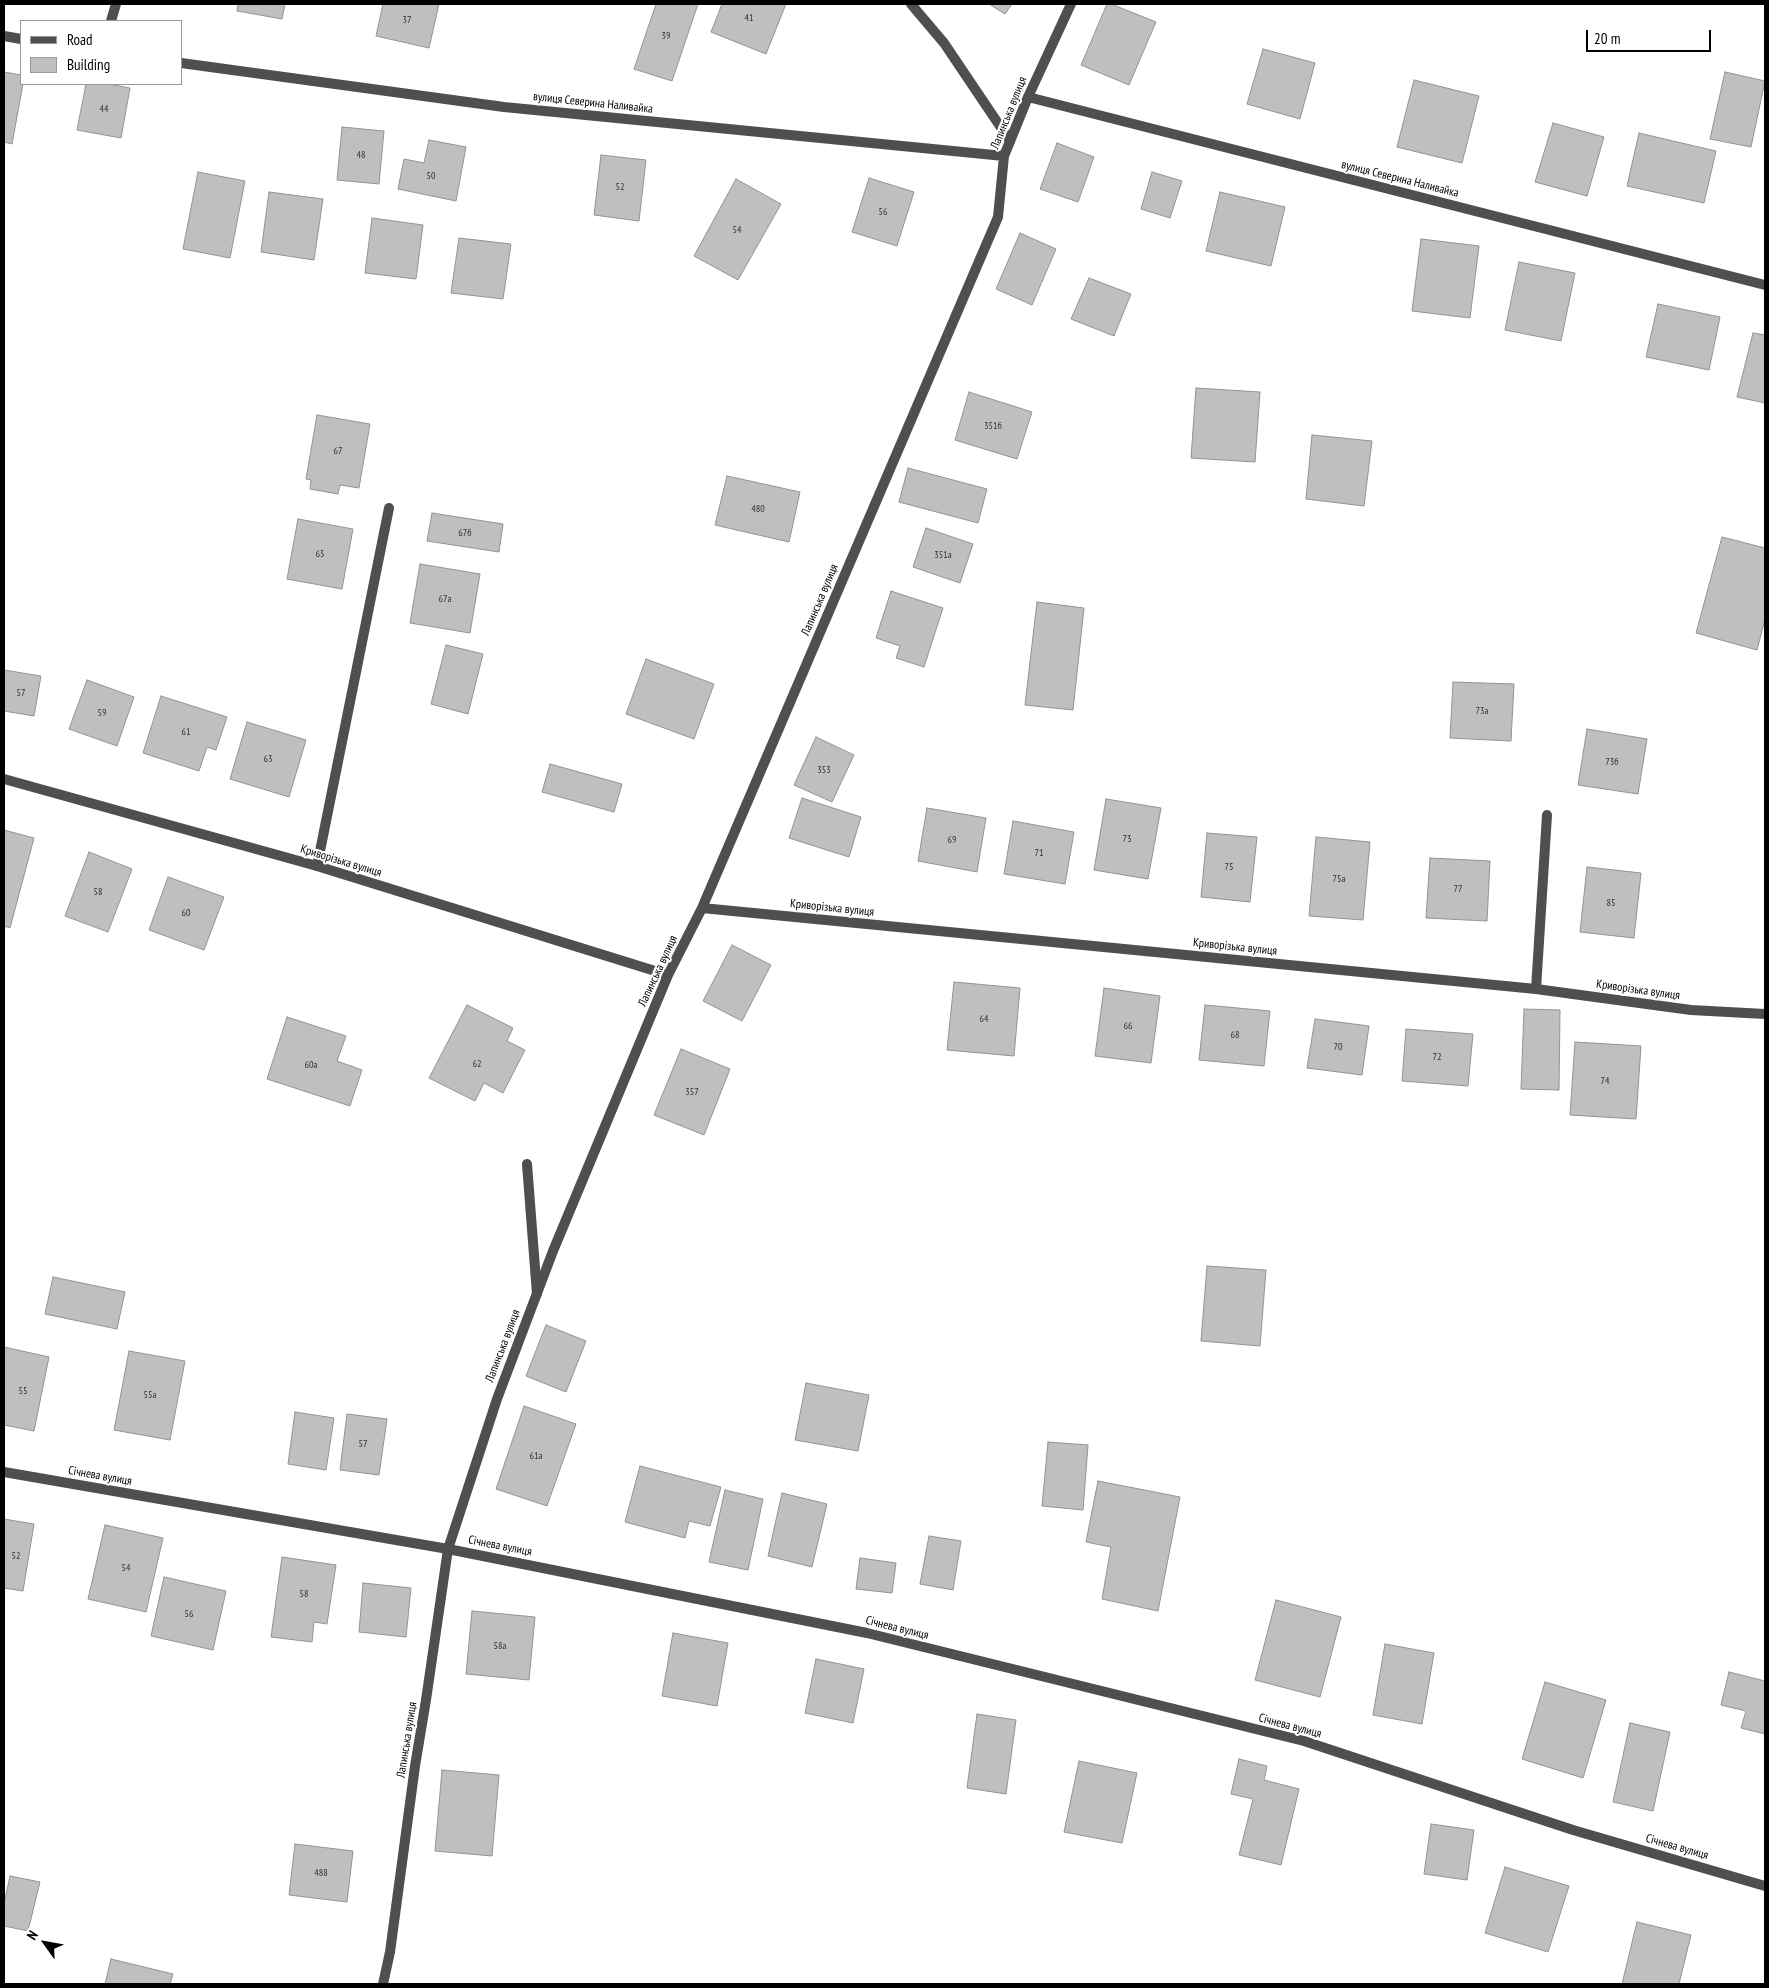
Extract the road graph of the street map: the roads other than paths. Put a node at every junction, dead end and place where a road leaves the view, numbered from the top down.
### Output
1 (116, 4) edge
2 (911, 4) edge
3 (1071, 4) edge
4 (111, 20) edge
5 (4, 36) edge
6 (20, 39) edge
7 (182, 63) edge
8 (1028, 97) junction
9 (1010, 141) junction
10 (1004, 156) junction
11 (1765, 285) edge
12 (389, 508) dead end
13 (4, 779) edge
14 (1548, 816) dead end
15 (317, 866) junction
16 (702, 908) junction
17 (668, 975) junction
18 (1536, 989) junction
19 (1765, 1014) edge
20 (527, 1164) dead end
21 (537, 1294) junction
22 (4, 1472) edge
23 (448, 1549) junction
24 (1765, 1886) edge
25 (383, 1984) edge

1 - 4 street
2 - 9 street
3 - 8 street, Лапинська вулиця
5 - 6 street
7 - 10 street, вулиця Северина Наливайка
8 - 9 street, Лапинська вулиця
8 - 11 street, вулиця Северина Наливайка
9 - 10 street, Лапинська вулиця
10 - 16 street, Лапинська вулиця
12 - 15 street
13 - 15 street, Криворізька вулиця
14 - 18 street
15 - 17 street, Криворізька вулиця
16 - 17 street, Лапинська вулиця
16 - 18 street, Криворізька вулиця
17 - 21 street, Лапинська вулиця
18 - 19 street, Криворізька вулиця
20 - 21 street
21 - 23 street, Лапинська вулиця
22 - 23 street, Січнева вулиця
23 - 24 street, Січнева вулиця
23 - 25 street, Лапинська вулиця

